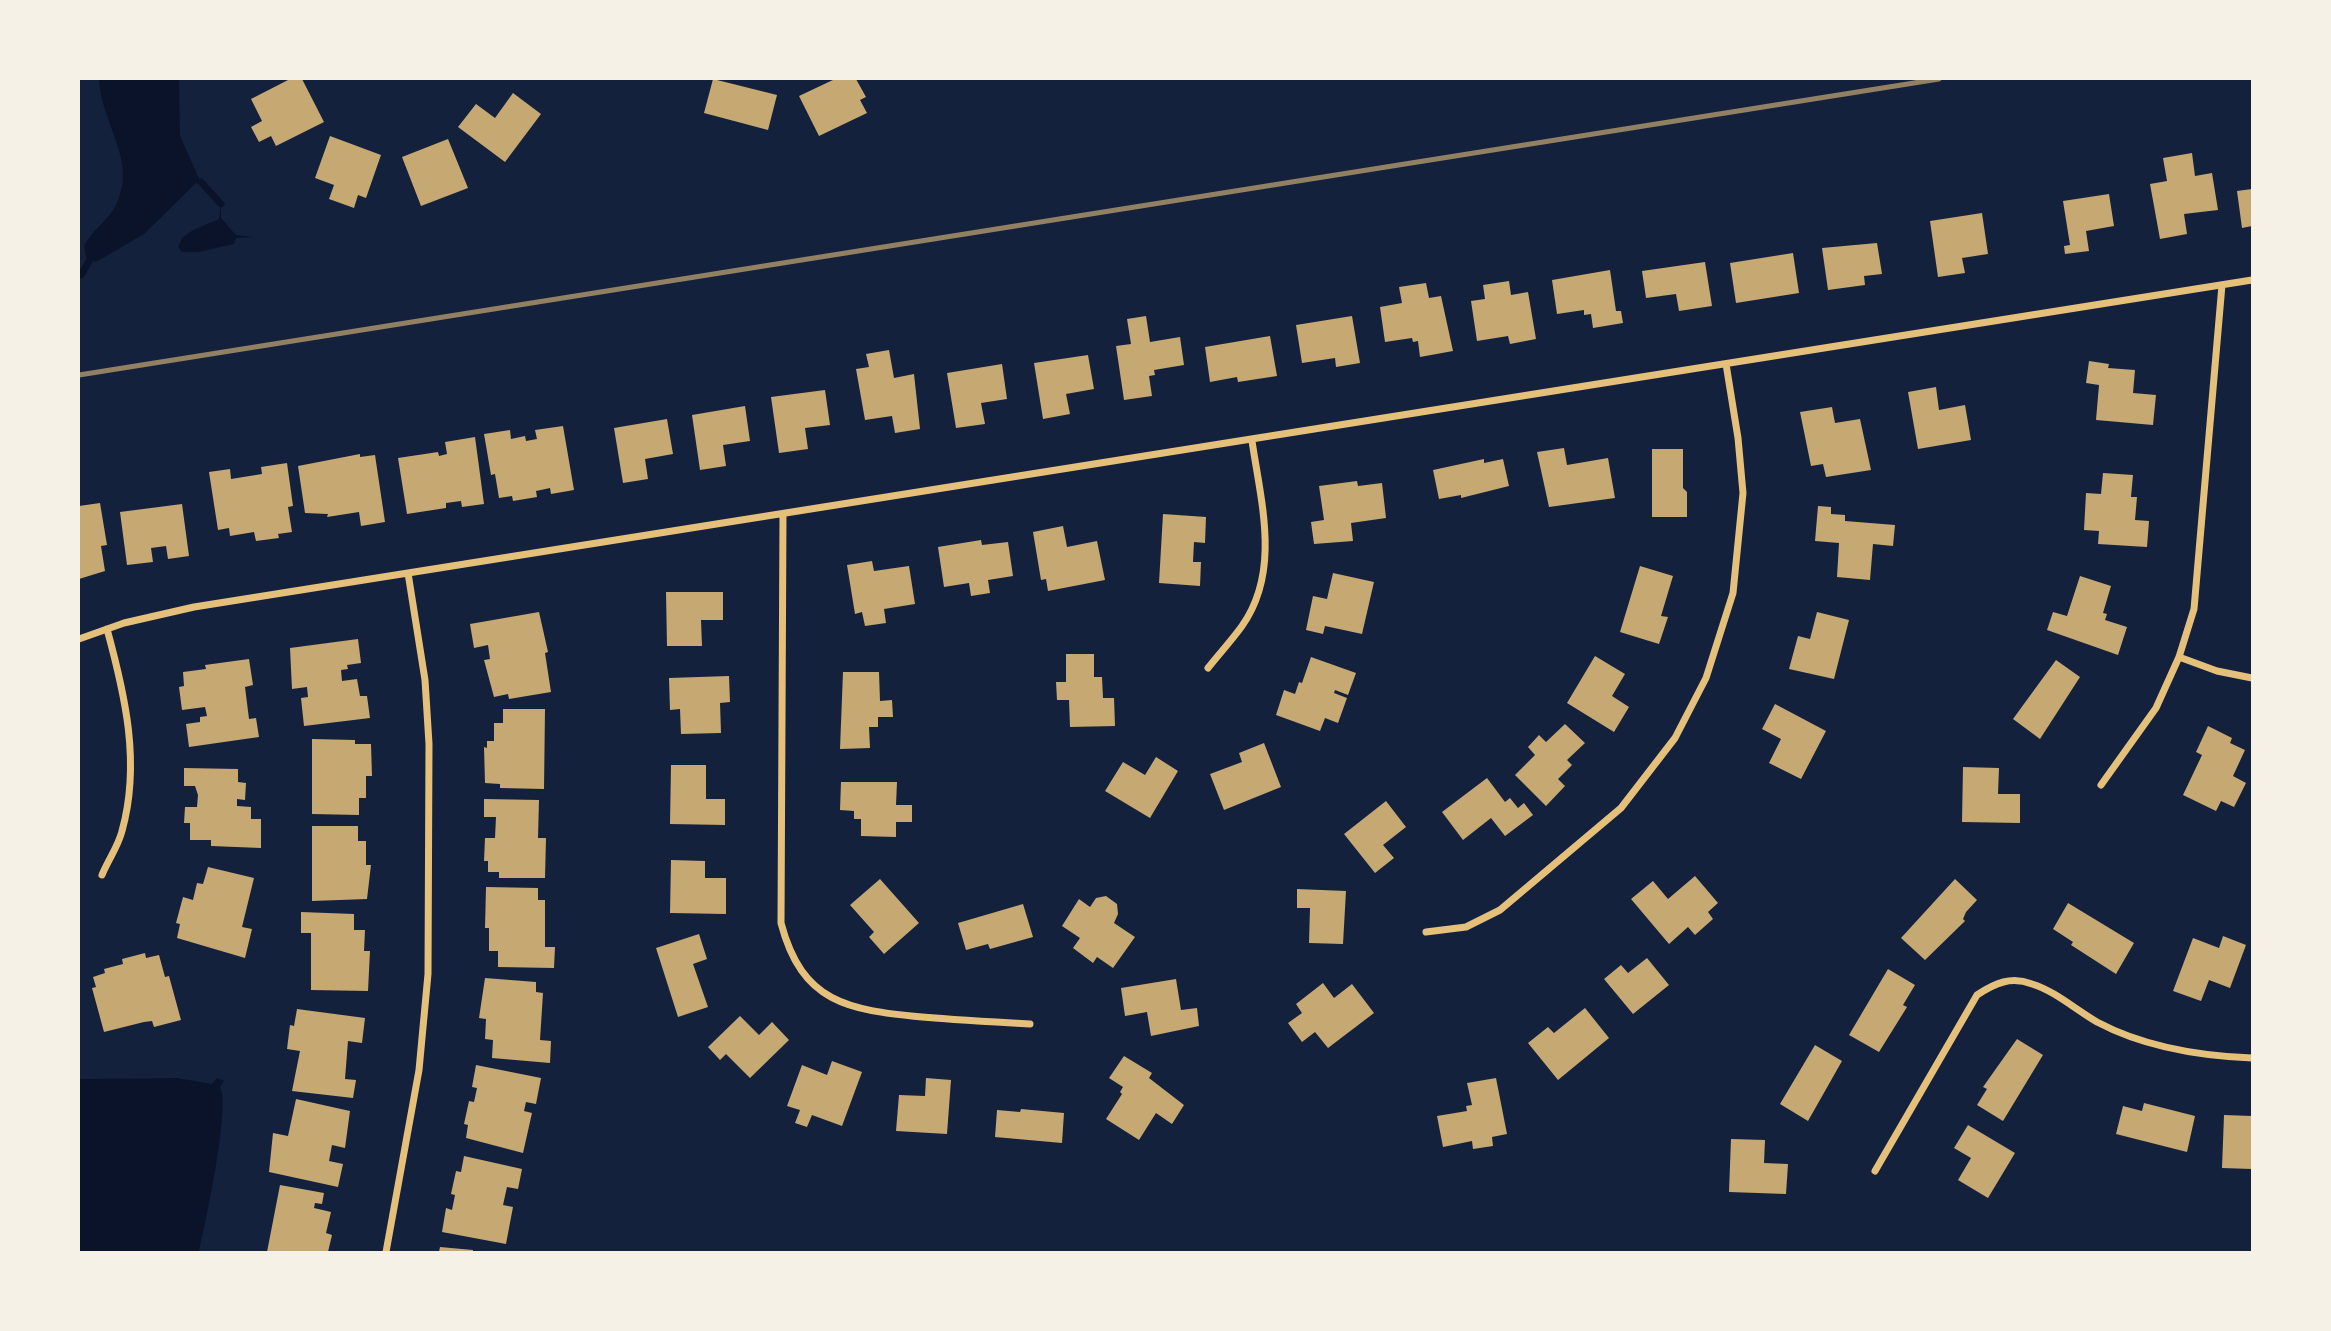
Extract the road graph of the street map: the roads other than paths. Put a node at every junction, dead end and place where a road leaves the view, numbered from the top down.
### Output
1 (2252, 280) edge
2 (2221, 285) junction
3 (1726, 364) junction
4 (1252, 441) junction
5 (783, 514) junction
6 (408, 573) junction
7 (107, 629) junction
8 (79, 639) edge
9 (2179, 657) junction
10 (1208, 668) dead end
11 (2252, 678) edge
12 (2101, 785) dead end
13 (102, 875) dead end
14 (1426, 932) dead end
15 (1030, 1024) dead end
16 (2252, 1058) edge
17 (1875, 1171) dead end
18 (386, 1252) edge

1 - 2 street
2 - 3 street
2 - 9 street
3 - 4 street
3 - 14 street
4 - 5 street
4 - 10 street
5 - 6 street
5 - 15 street
6 - 7 street
6 - 18 street
7 - 8 street
7 - 13 street
9 - 11 street
9 - 12 street
16 - 17 street

